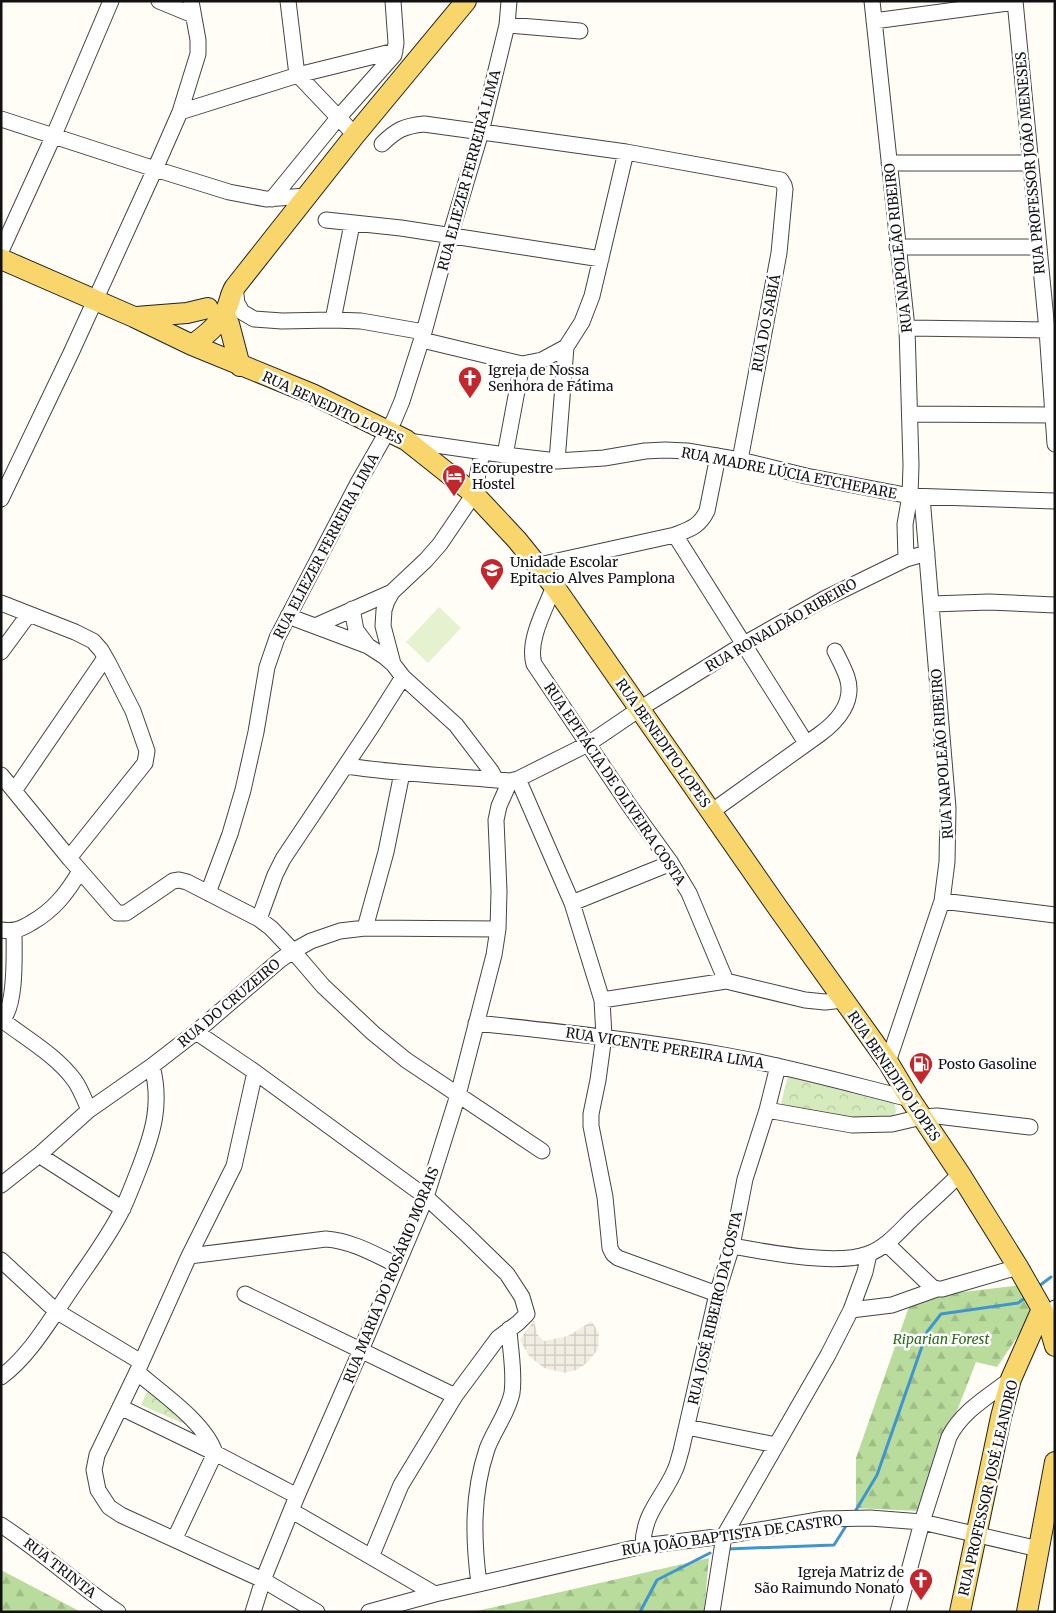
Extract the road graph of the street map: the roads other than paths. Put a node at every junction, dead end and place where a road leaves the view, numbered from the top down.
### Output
1 (111, 1) edge
2 (160, 1) edge
3 (288, 1) edge
4 (393, 1) edge
5 (466, 1) edge
6 (509, 1) edge
7 (872, 1) edge
8 (1015, 1) edge
9 (192, 8) edge
10 (874, 22) junction
11 (507, 24) junction
12 (580, 31) dead end
13 (395, 51) junction
14 (298, 75) junction
15 (180, 112) junction
16 (338, 118) junction
17 (1, 119) edge
18 (481, 132) junction
19 (54, 135) junction
20 (355, 135) junction
21 (382, 144) dead end
22 (626, 152) junction
23 (889, 163) junction
24 (1030, 164) junction
25 (155, 169) junction
26 (306, 196) junction
27 (272, 199) junction
28 (326, 220) dead end
29 (352, 224) junction
30 (450, 236) junction
31 (1038, 247) junction
32 (898, 248) junction
33 (1, 252) edge
34 (601, 259) junction
35 (1, 260) edge
36 (233, 289) junction
37 (95, 300) junction
38 (216, 311) junction
39 (134, 317) junction
40 (332, 320) junction
41 (907, 328) junction
42 (1047, 330) junction
43 (423, 336) junction
44 (192, 345) junction
45 (566, 347) junction
46 (522, 364) junction
47 (240, 366) junction
48 (910, 414) junction
49 (1053, 415) junction
50 (387, 432) junction
51 (406, 440) junction
52 (1055, 444) edge
53 (482, 452) junction
54 (504, 455) junction
55 (718, 456) junction
56 (740, 460) junction
57 (557, 461) junction
58 (474, 494) junction
59 (916, 496) junction
60 (1, 499) edge
61 (1055, 501) edge
62 (675, 535) junction
63 (927, 553) junction
64 (906, 559) junction
65 (538, 565) junction
66 (554, 586) junction
67 (392, 592) junction
68 (1, 603) edge
69 (932, 604) junction
70 (1055, 605) edge
71 (352, 609) junction
72 (29, 614) junction
73 (288, 616) junction
74 (315, 626) junction
75 (744, 644) junction
76 (368, 646) junction
77 (835, 651) dead end
78 (1, 652) edge
79 (106, 658) junction
80 (393, 664) junction
81 (403, 677) junction
82 (641, 708) junction
83 (806, 743) junction
84 (588, 744) junction
85 (346, 766) junction
86 (402, 773) junction
87 (1, 775) edge
88 (508, 780) junction
89 (14, 791) junction
90 (711, 812) junction
91 (69, 858) junction
92 (671, 863) junction
93 (80, 871) junction
94 (208, 893) junction
95 (942, 902) junction
96 (572, 903) junction
97 (1055, 915) edge
98 (259, 919) junction
99 (365, 928) junction
100 (498, 929) junction
101 (8, 931) edge
102 (292, 951) junction
103 (726, 981) junction
104 (602, 1000) junction
105 (843, 1000) junction
106 (2, 1021) edge
107 (476, 1023) junction
108 (196, 1032) junction
109 (604, 1036) junction
110 (888, 1062) junction
111 (152, 1066) junction
112 (778, 1066) junction
113 (256, 1072) junction
114 (458, 1095) junction
115 (910, 1099) junction
116 (89, 1110) junction
117 (767, 1110) junction
118 (922, 1117) junction
119 (1030, 1127) dead end
120 (542, 1151) dead end
121 (39, 1155) junction
122 (960, 1174) junction
123 (1, 1185) edge
124 (426, 1197) junction
125 (123, 1208) junction
126 (887, 1244) junction
127 (732, 1246) junction
128 (869, 1254) junction
129 (189, 1256) junction
130 (1, 1260) edge
131 (397, 1265) junction
132 (1018, 1268) junction
133 (937, 1289) junction
134 (245, 1294) dead end
135 (717, 1294) junction
136 (851, 1310) junction
137 (56, 1311) junction
138 (1049, 1314) edge
139 (509, 1329) junction
140 (1055, 1346) edge
141 (362, 1350) junction
142 (139, 1367) junction
143 (1, 1377) edge
144 (1011, 1379) junction
145 (455, 1396) junction
146 (120, 1407) junction
147 (687, 1427) junction
148 (776, 1445) junction
149 (215, 1453) junction
150 (1055, 1462) edge
151 (297, 1496) junction
152 (292, 1511) junction
153 (922, 1522) junction
154 (1, 1525) edge
155 (976, 1535) junction
156 (724, 1536) junction
157 (176, 1538) junction
158 (643, 1546) junction
159 (1039, 1549) junction
160 (371, 1558) junction
161 (263, 1580) junction
162 (479, 1584) junction
163 (435, 1594) junction
164 (118, 1612) edge
165 (253, 1612) edge
166 (317, 1612) edge
167 (369, 1612) edge
168 (712, 1612) edge
169 (898, 1612) edge
170 (960, 1612) edge
171 (1027, 1612) edge

1 - 19 street
2 - 9 street
3 - 14 street
4 - 13 street
5 - 20 main road
6 - 11 street, RUA ELIEZER FERREIRA LIMA
7 - 10 street, RUA NAPOLEÃO RIBEIRO
8 - 10 street
8 - 24 street, RUA PROFESSOR JOÃO MENESES
9 - 15 street
10 - 23 street, RUA NAPOLEÃO RIBEIRO
11 - 12 street
11 - 18 street, RUA ELIEZER FERREIRA LIMA
13 - 14 street
13 - 16 street
14 - 15 street
14 - 16 street
15 - 25 street
16 - 20 street
16 - 27 street
17 - 19 street
18 - 21 street
18 - 22 street
18 - 30 street, RUA ELIEZER FERREIRA LIMA
19 - 25 street
19 - 33 street
20 - 26 main road
22 - 34 street
22 - 56 street, RUA DO SABIÁ
23 - 24 street
23 - 32 street, RUA NAPOLEÃO RIBEIRO
24 - 31 street, RUA PROFESSOR JOÃO MENESES
25 - 27 street
25 - 37 street
26 - 27 street
26 - 36 main road
28 - 29 street
29 - 30 street
29 - 40 street
30 - 34 street
30 - 43 street, RUA ELIEZER FERREIRA LIMA
31 - 32 street
31 - 42 street, RUA PROFESSOR JOÃO MENESES
32 - 41 street, RUA NAPOLEÃO RIBEIRO
34 - 45 street
35 - 37 main road, RUA BENEDITO LOPES
36 - 38 main road
36 - 40 street
37 - 39 main road, RUA BENEDITO LOPES
37 - 60 street
38 - 39 main road
38 - 44 main road
38 - 47 main road
39 - 44 main road, RUA BENEDITO LOPES
40 - 43 street
41 - 42 street
41 - 48 street, RUA NAPOLEÃO RIBEIRO
42 - 49 street, RUA PROFESSOR JOÃO MENESES
43 - 46 street
43 - 50 street, RUA ELIEZER FERREIRA LIMA
44 - 47 main road, RUA BENEDITO LOPES
45 - 46 street
45 - 57 street
46 - 54 street
47 - 50 main road, RUA BENEDITO LOPES
48 - 49 street
48 - 59 street, RUA NAPOLEÃO RIBEIRO
49 - 52 street, RUA PROFESSOR JOÃO MENESES
50 - 51 main road, RUA BENEDITO LOPES
50 - 73 street, RUA ELIEZER FERREIRA LIMA
51 - 53 street, RUA MADRE LÚCIA ETCHEPARE
51 - 58 main road, RUA BENEDITO LOPES
53 - 54 street, RUA MADRE LÚCIA ETCHEPARE
53 - 58 street
54 - 57 street, RUA MADRE LÚCIA ETCHEPARE
55 - 56 street, RUA MADRE LÚCIA ETCHEPARE
55 - 57 street, RUA MADRE LÚCIA ETCHEPARE
55 - 62 street
56 - 59 street, RUA MADRE LÚCIA ETCHEPARE
58 - 65 main road, RUA BENEDITO LOPES
58 - 67 street
59 - 61 street, RUA MADRE LÚCIA ETCHEPARE
59 - 63 street, RUA NAPOLEÃO RIBEIRO
59 - 64 street
62 - 65 street
62 - 75 street
63 - 64 street, RUA RONALDÃO RIBEIRO
63 - 69 street, RUA NAPOLEÃO RIBEIRO
64 - 75 street, RUA RONALDÃO RIBEIRO
65 - 66 main road, RUA BENEDITO LOPES
66 - 82 main road, RUA BENEDITO LOPES
66 - 84 street, RUA EPITÁCIA DE OLIVEIRA COSTA
67 - 71 street
67 - 80 street
68 - 72 street
69 - 70 street
69 - 95 street, RUA NAPOLEÃO RIBEIRO
71 - 74 street
71 - 76 street
72 - 78 street
72 - 79 street
73 - 74 street
73 - 94 street, RUA ELIEZER FERREIRA LIMA
74 - 76 street
75 - 82 street, RUA RONALDÃO RIBEIRO
75 - 83 street
76 - 80 street
77 - 83 street
79 - 89 street
79 - 91 street
80 - 81 street
81 - 85 street
81 - 88 street
82 - 84 street, RUA RONALDÃO RIBEIRO
82 - 90 main road, RUA BENEDITO LOPES
83 - 90 street
84 - 88 street, RUA RONALDÃO RIBEIRO
84 - 92 street, RUA EPITÁCIA DE OLIVEIRA COSTA
85 - 86 street
85 - 98 street
86 - 88 street
86 - 99 street
87 - 89 street
88 - 96 street
88 - 100 street, RUA MARIA DO ROSÁRIO MORAIS
89 - 91 street
90 - 105 main road, RUA BENEDITO LOPES
91 - 93 street
92 - 96 street
92 - 103 street, RUA EPITÁCIA DE OLIVEIRA COSTA
93 - 94 street
93 - 101 street
94 - 98 street
95 - 97 street
95 - 110 street, RUA NAPOLEÃO RIBEIRO
96 - 104 street
98 - 102 street
99 - 100 street, RUA DO CRUZEIRO
99 - 102 street, RUA DO CRUZEIRO
100 - 107 street, RUA MARIA DO ROSÁRIO MORAIS
101 - 106 street
102 - 108 street, RUA DO CRUZEIRO
102 - 114 street
103 - 104 street
103 - 105 street
104 - 109 street
105 - 110 main road, RUA BENEDITO LOPES
106 - 116 street
107 - 109 street, RUA VICENTE PEREIRA LIMA
107 - 114 street, RUA MARIA DO ROSÁRIO MORAIS
108 - 111 street, RUA DO CRUZEIRO
108 - 113 street
109 - 112 street, RUA VICENTE PEREIRA LIMA
109 - 135 street
110 - 115 main road, RUA BENEDITO LOPES
111 - 116 street, RUA DO CRUZEIRO
111 - 125 street
112 - 115 street, RUA VICENTE PEREIRA LIMA
112 - 117 street, RUA JOSÉ RIBEIRO DA COSTA
113 - 124 street
113 - 129 street
114 - 120 street
114 - 124 street, RUA MARIA DO ROSÁRIO MORAIS
115 - 118 main road, RUA BENEDITO LOPES
116 - 121 street, RUA DO CRUZEIRO
117 - 118 street
117 - 127 street, RUA JOSÉ RIBEIRO DA COSTA
118 - 119 street
118 - 122 main road, RUA BENEDITO LOPES
121 - 123 street, RUA DO CRUZEIRO
121 - 125 street
122 - 126 street
122 - 132 main road, RUA BENEDITO LOPES
124 - 131 street, RUA MARIA DO ROSÁRIO MORAIS
124 - 139 street
125 - 137 street
126 - 128 street
126 - 133 street
127 - 128 street
127 - 135 street, RUA JOSÉ RIBEIRO DA COSTA
128 - 136 street
129 - 131 street
129 - 142 street
130 - 137 street
131 - 141 street, RUA MARIA DO ROSÁRIO MORAIS
132 - 133 street
132 - 138 main road, RUA BENEDITO LOPES
133 - 136 street
134 - 141 street
135 - 147 street, RUA JOSÉ RIBEIRO DA COSTA
136 - 148 street
137 - 142 street
137 - 143 street
138 - 140 main road, RUA BENEDITO LOPES
138 - 144 main road, RUA PROFESSOR JOSÉ LEANDRO
139 - 145 street
139 - 162 street
141 - 145 street
141 - 151 street, RUA MARIA DO ROSÁRIO MORAIS
142 - 146 street
142 - 149 street
144 - 153 street
144 - 155 main road, RUA PROFESSOR JOSÉ LEANDRO
145 - 160 street
146 - 149 street
146 - 157 street
147 - 148 street
147 - 158 street, RUA JOSÉ RIBEIRO DA COSTA
148 - 156 street
149 - 151 street
149 - 157 street
150 - 159 main road
151 - 152 street, RUA MARIA DO ROSÁRIO MORAIS
152 - 160 street
152 - 161 street, RUA MARIA DO ROSÁRIO MORAIS
153 - 155 street, RUA JOÃO BAPTISTA DE CASTRO
153 - 156 street, RUA JOÃO BAPTISTA DE CASTRO
153 - 169 street
154 - 164 street, RUA TRINTA
155 - 159 street, RUA JOÃO BAPTISTA DE CASTRO
155 - 170 main road, RUA PROFESSOR JOSÉ LEANDRO
156 - 158 street, RUA JOÃO BAPTISTA DE CASTRO
156 - 168 street
157 - 161 street
158 - 162 street, RUA JOÃO BAPTISTA DE CASTRO
159 - 171 main road
160 - 163 street
161 - 165 street, RUA MARIA DO ROSÁRIO MORAIS
161 - 166 street
162 - 163 street, RUA JOÃO BAPTISTA DE CASTRO
163 - 167 street, RUA JOÃO BAPTISTA DE CASTRO

